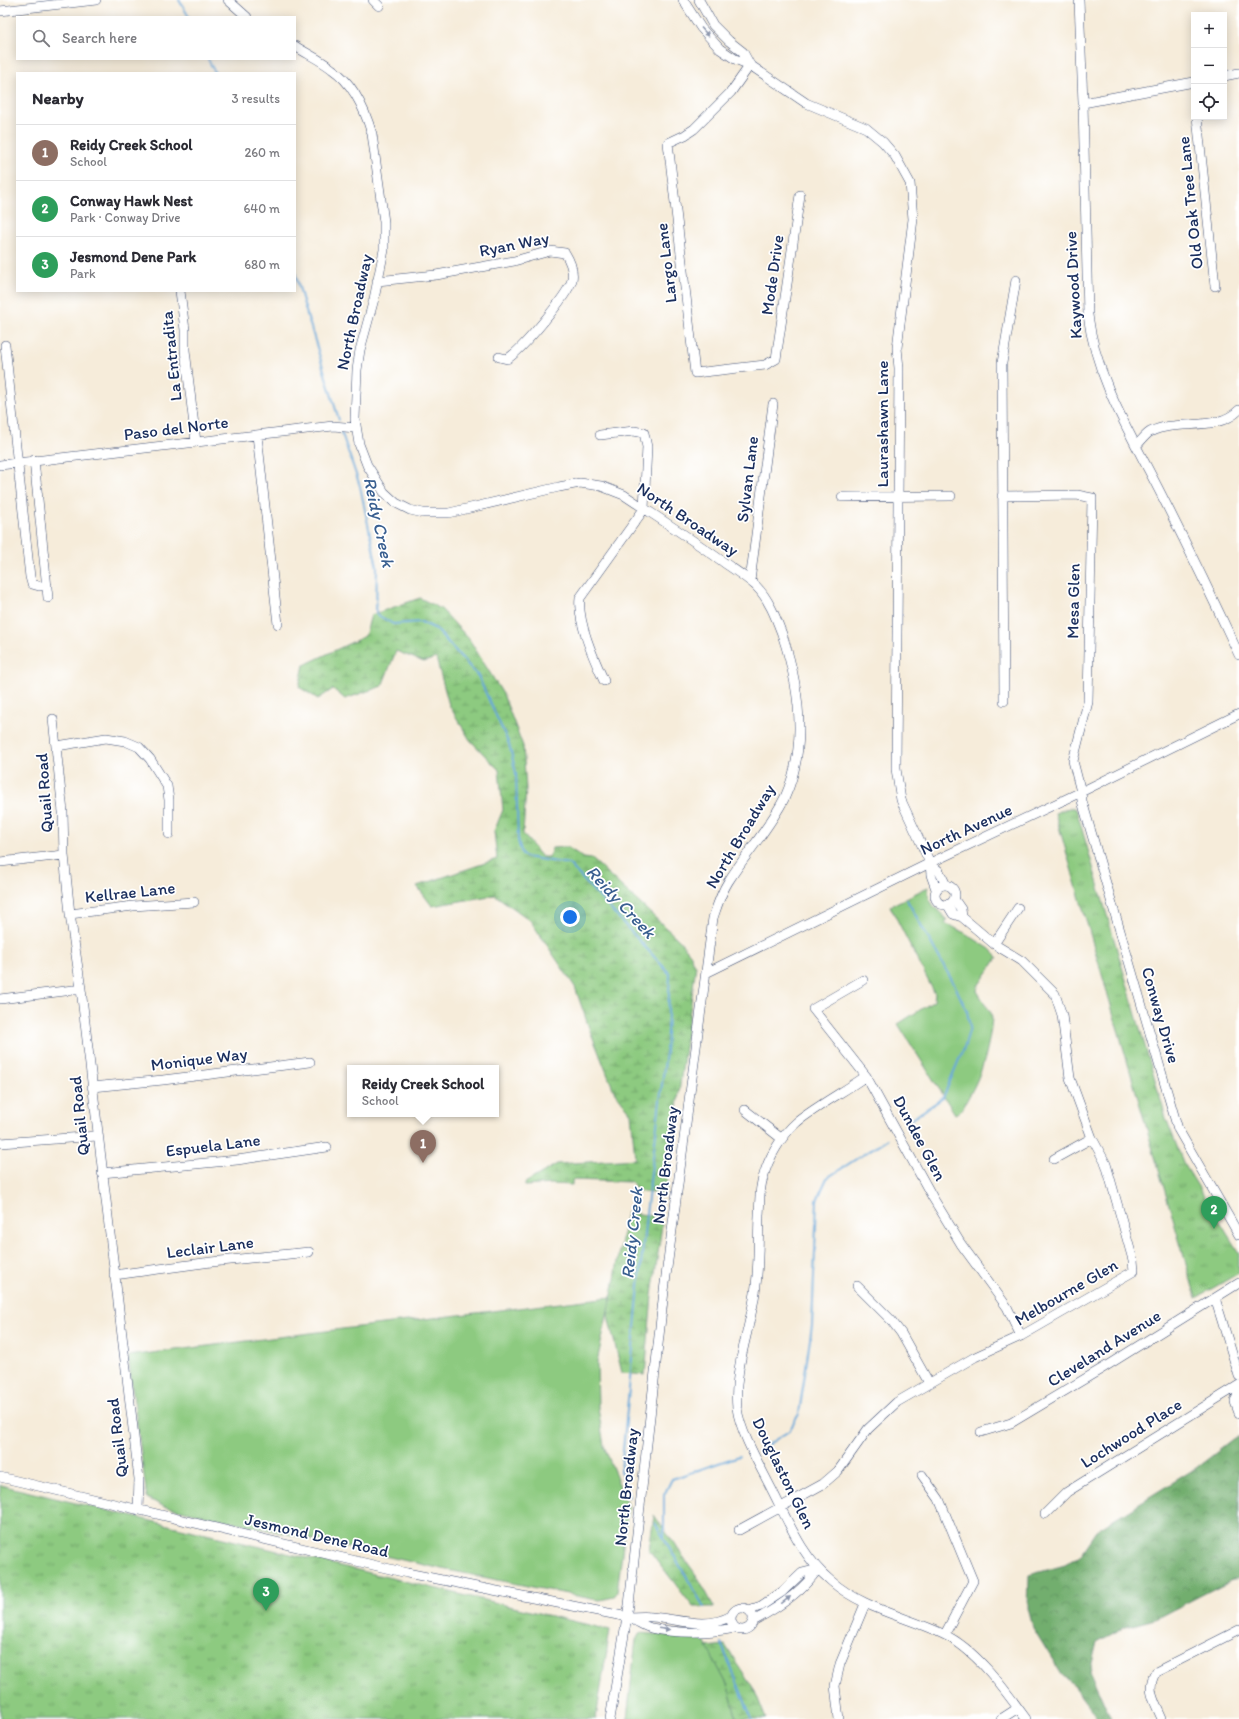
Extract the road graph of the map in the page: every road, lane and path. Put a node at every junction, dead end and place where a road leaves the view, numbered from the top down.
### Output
1 (96, 0) edge
2 (228, 0) edge
3 (683, 0) edge
4 (698, 0) edge
5 (1079, 0) edge
6 (0, 11) edge
7 (246, 16) edge
8 (296, 47) edge
9 (750, 65) junction
10 (1239, 73) edge
11 (1227, 75) edge
12 (1191, 83) edge
13 (1083, 103) junction
14 (1197, 120) edge
15 (800, 195) dead end
16 (1016, 280) dead end
17 (377, 281) junction
18 (1215, 286) dead end
19 (180, 292) edge
20 (5, 345) dead end
21 (499, 357) dead end
22 (776, 359) joint
23 (772, 404) dead end
24 (1239, 410) edge
25 (356, 428) junction
26 (257, 435) junction
27 (600, 435) dead end
28 (196, 442) junction
29 (1137, 445) junction
30 (34, 460) junction
31 (19, 462) junction
32 (0, 465) edge
33 (951, 496) dead end
34 (1002, 496) junction
35 (842, 497) dead end
36 (899, 497) junction
37 (644, 508) junction
38 (750, 581) junction
39 (47, 585) junction
40 (48, 598) dead end
41 (278, 624) dead end
42 (1239, 655) edge
43 (604, 681) dead end
44 (1004, 701) dead end
45 (1239, 714) edge
46 (53, 718) dead end
47 (57, 746) junction
48 (1081, 792) junction
49 (169, 834) dead end
50 (64, 855) junction
51 (0, 862) edge
52 (930, 863) junction
53 (946, 885) junction
54 (936, 890) junction
55 (194, 902) dead end
56 (950, 902) junction
57 (1018, 908) dead end
58 (70, 914) junction
59 (994, 944) junction
60 (706, 973) junction
61 (863, 980) dead end
62 (81, 989) junction
63 (0, 998) edge
64 (310, 1062) dead end
65 (866, 1076) junction
66 (92, 1087) junction
67 (745, 1110) dead end
68 (97, 1136) junction
69 (1092, 1138) junction
70 (782, 1139) junction
71 (0, 1143) edge
72 (327, 1147) dead end
73 (1054, 1158) dead end
74 (102, 1173) junction
75 (1239, 1235) edge
76 (309, 1252) dead end
77 (114, 1275) junction
78 (1239, 1283) edge
79 (857, 1286) dead end
80 (1216, 1298) junction
81 (1021, 1336) junction
82 (1239, 1376) edge
83 (929, 1384) junction
84 (1239, 1385) edge
85 (1239, 1390) edge
86 (1239, 1413) edge
87 (981, 1432) dead end
88 (922, 1475) dead end
89 (0, 1478) edge
90 (781, 1507) junction
91 (138, 1510) junction
92 (1045, 1514) dead end
93 (738, 1530) dead end
94 (818, 1569) junction
95 (865, 1604) junction
96 (749, 1610) junction
97 (731, 1616) junction
98 (628, 1617) junction
99 (753, 1621) junction
100 (735, 1628) junction
101 (1239, 1630) edge
102 (944, 1634) junction
103 (1018, 1708) junction
104 (610, 1719) edge
105 (839, 1719) edge
106 (1001, 1719) edge
107 (1026, 1719) edge
108 (1162, 1719) edge

1 - 6 street
2 - 7 street
3 -> 9 street, Laurashawn Lane
4 - 9 street, Laurashawn Lane
5 - 13 street, Kaywood Drive
8 - 17 street, North Broadway
9 - 22 street, Largo Lane
9 - 36 street, Laurashawn Lane
10 - 11 street
12 - 13 street
13 - 29 street, Kaywood Drive
14 - 18 street, Old Oak Tree Lane
15 - 22 street, Mode Drive
16 - 34 street
17 - 21 street, Ryan Way
17 - 25 street, North Broadway
19 - 28 street, La Entradita
20 - 31 street
23 - 38 street, Sylvan Lane
24 - 29 street
25 - 26 street, Paso del Norte
25 - 37 street, North Broadway
26 - 28 street, Paso del Norte
26 - 41 street
27 - 37 street
28 - 30 street, Paso del Norte
29 - 42 street, Kaywood Drive
30 - 31 street, Paso del Norte
30 - 39 street
31 - 32 street, Paso del Norte
31 - 39 street
33 - 36 street
34 - 44 street
34 - 48 street, Mesa Glen
35 - 36 street
36 - 52 street, Laurashawn Lane
37 - 38 street, North Broadway
37 - 43 street
38 - 60 street, North Broadway
39 - 40 street
45 - 48 street, North Avenue
46 - 47 street, Quail Road
47 - 49 street
47 - 50 street, Quail Road
48 - 52 street, North Avenue
48 - 75 street, Conway Drive
50 - 51 street
50 - 58 street, Quail Road
52 - 53 street, Melbourne Glen
52 - 54 street, Melbourne Glen
52 - 60 street, North Avenue
53 - 54 street
53 - 56 street, Melbourne Glen
54 - 56 street, Melbourne Glen
55 - 58 street, Kellrae Lane
56 - 59 street, Melbourne Glen
57 - 59 street
58 - 62 street, Quail Road
59 - 69 street, Melbourne Glen
60 - 98 street, North Broadway
61 - 65 street, Dundee Glen
62 - 63 street
62 - 66 street, Quail Road
64 - 66 street, Monique Way
65 - 70 street, Douglaston Glen
65 - 81 street, Dundee Glen
66 - 68 street, Quail Road
67 - 70 street
68 - 71 street
68 - 74 street, Quail Road
69 - 73 street
69 - 81 street, Melbourne Glen
70 - 90 street, Douglaston Glen
72 - 74 street, Espuela Lane
74 - 77 street, Quail Road
76 - 77 street, Leclair Lane
77 - 91 street, Quail Road
78 - 80 street, Cleveland Avenue
79 - 83 street
80 - 82 street
80 - 87 street, Cleveland Avenue
81 - 83 street, Melbourne Glen
83 - 90 street, Melbourne Glen
84 - 92 street, Lochwood Place
85 - 86 street
88 - 102 street
89 - 91 street, Jesmond Dene Road
90 - 93 street, Melbourne Glen
90 - 94 street, Douglaston Glen
91 - 98 street, Jesmond Dene Road
94 - 95 street, Douglaston Glen
94 - 96 street
99 -> 94 street
95 - 102 street, Douglaston Glen
95 - 105 street
96 - 97 street
96 - 99 street
97 - 98 street
97 - 100 street
98 -> 100 street
98 - 104 street, North Broadway
99 - 100 street
101 - 108 street
102 - 103 street, Douglaston Glen
103 - 106 street
103 - 107 street, Douglaston Glen

